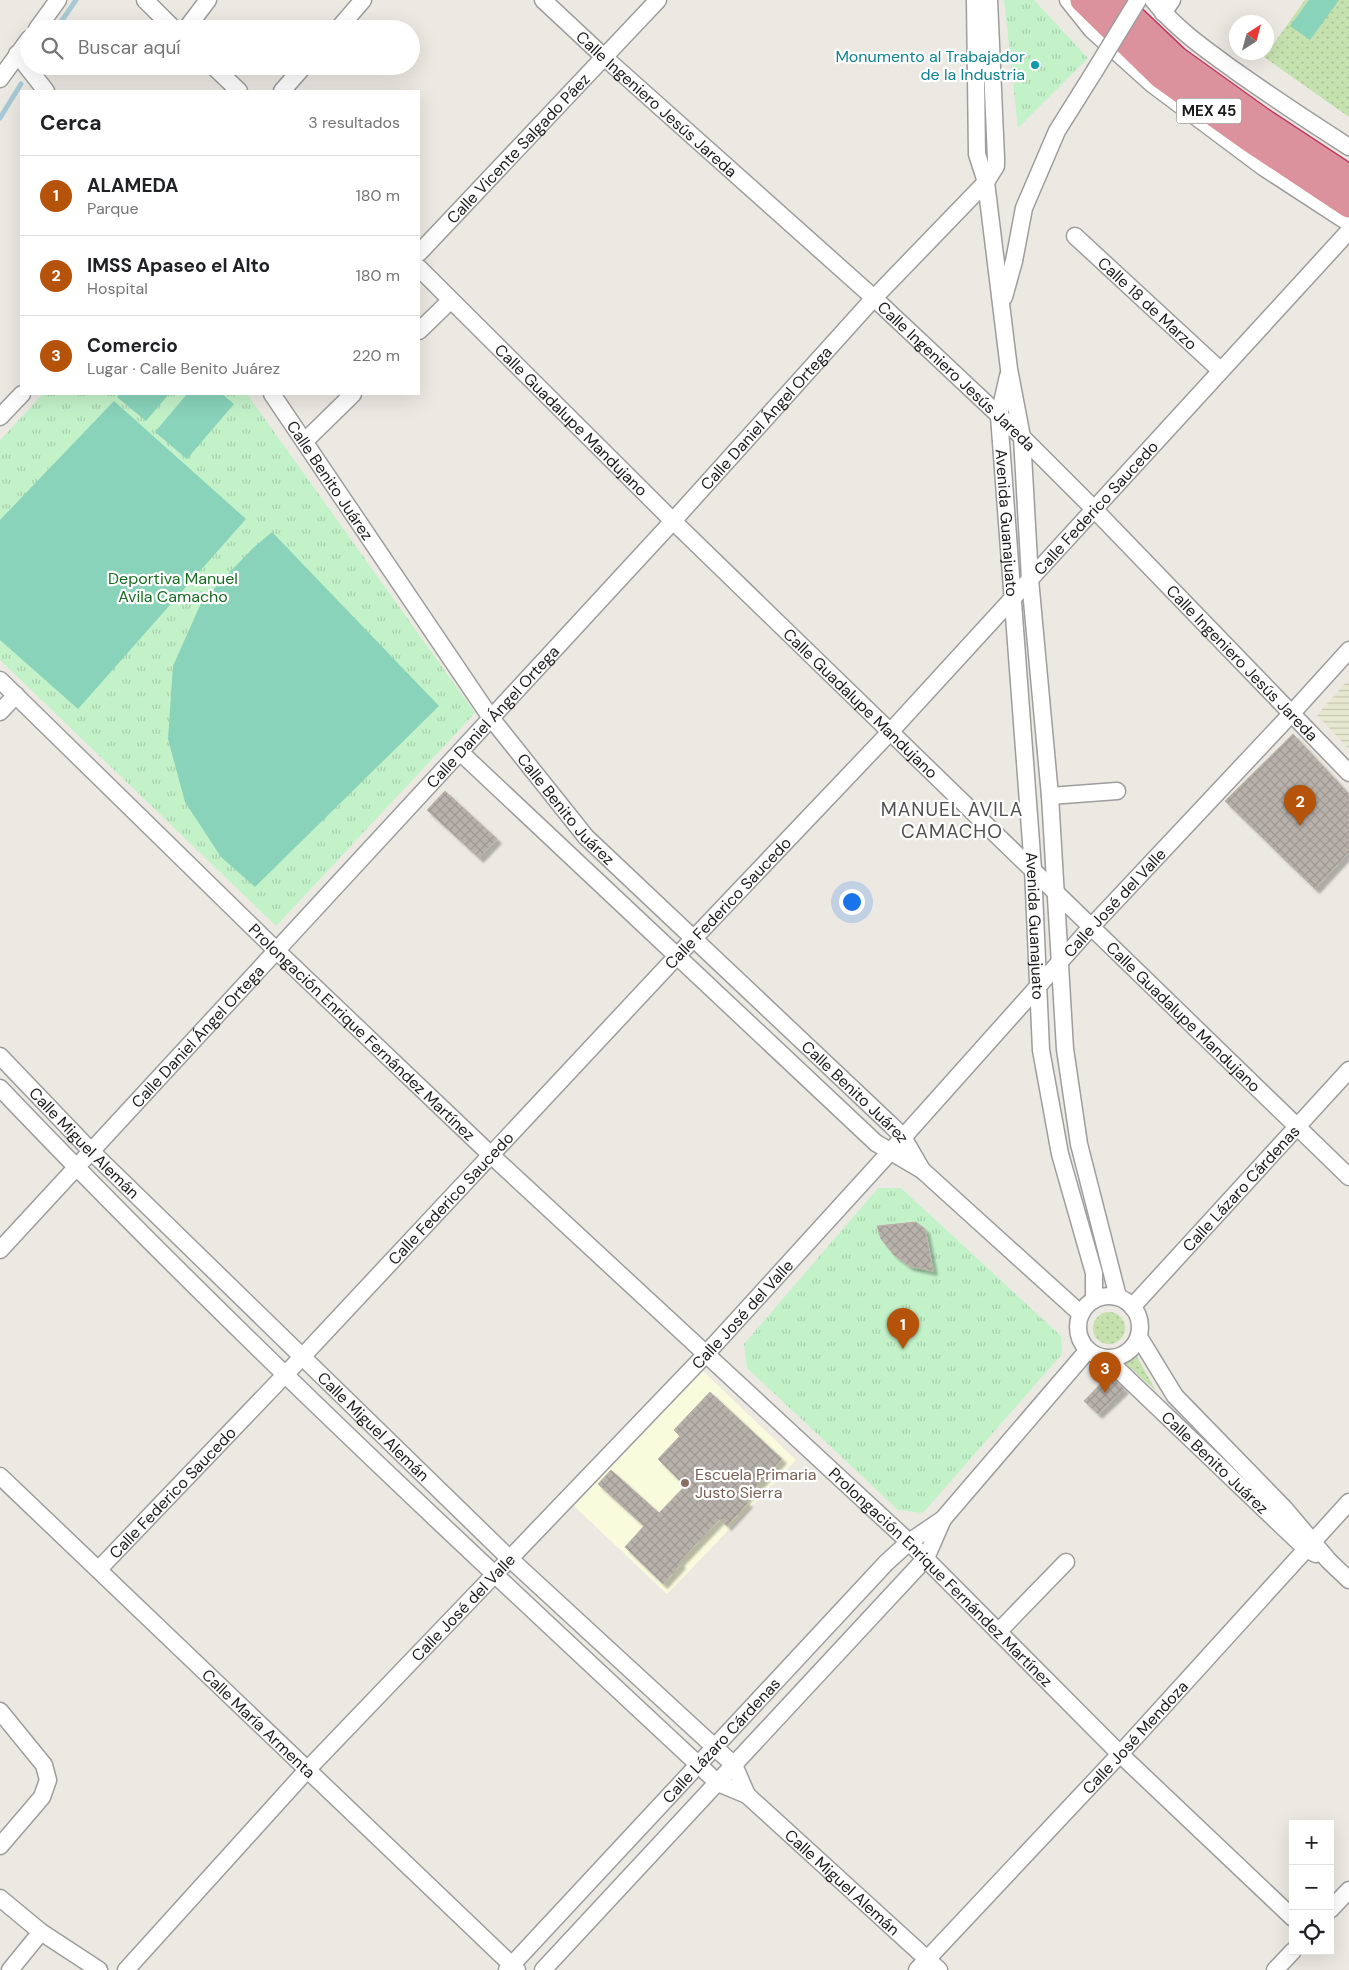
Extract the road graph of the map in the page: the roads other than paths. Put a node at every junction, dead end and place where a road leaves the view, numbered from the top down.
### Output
1 (58, 0) edge
2 (145, 0) edge
3 (208, 0) edge
4 (363, 0) edge
5 (543, 0) edge
6 (658, 0) edge
7 (975, 0) edge
8 (990, 0) edge
9 (1068, 0) edge
10 (1083, 0) edge
11 (1114, 0) edge
12 (1138, 0) edge
13 (1163, 4) edge
14 (45, 7) edge
15 (40, 20) edge
16 (165, 20) edge
17 (193, 20) edge
18 (346, 20) edge
19 (20, 50) edge
20 (17, 54) junction
21 (604, 57) junction
22 (20, 58) edge
23 (33, 75) edge
24 (222, 75) edge
25 (296, 75) edge
26 (0, 79) edge
27 (45, 90) edge
28 (238, 90) edge
29 (283, 90) edge
30 (1349, 147) edge
31 (1349, 178) edge
32 (986, 182) junction
33 (1349, 205) edge
34 (1349, 223) edge
35 (1349, 231) edge
36 (1074, 236) dead end
37 (420, 252) edge
38 (420, 269) edge
39 (874, 298) junction
40 (451, 300) junction
41 (1002, 304) junction
42 (420, 330) edge
43 (1010, 369) junction
44 (1220, 370) junction
45 (21, 395) edge
46 (353, 395) edge
47 (280, 397) edge
48 (999, 416) junction
49 (0, 417) edge
50 (1022, 437) junction
51 (305, 441) junction
52 (1094, 508) junction
53 (673, 520) junction
54 (1030, 579) junction
55 (1011, 600) junction
56 (1349, 650) edge
57 (0, 680) edge
58 (16, 695) junction
59 (0, 712) edge
60 (1292, 713) junction
61 (491, 718) junction
62 (890, 730) junction
63 (460, 752) junction
64 (1349, 773) edge
65 (1117, 790) dead end
66 (1050, 796) junction
67 (1033, 869) junction
68 (1057, 892) junction
69 (1091, 927) junction
70 (694, 938) junction
71 (277, 951) junction
72 (677, 956) junction
73 (1059, 964) junction
74 (1038, 987) junction
75 (0, 1056) edge
76 (1349, 1070) edge
77 (0, 1088) edge
78 (1297, 1126) junction
79 (903, 1137) junction
80 (91, 1151) junction
81 (890, 1152) junction
82 (491, 1155) junction
83 (76, 1167) junction
84 (922, 1170) junction
85 (1349, 1177) edge
86 (0, 1250) edge
87 (1118, 1297) junction
88 (1094, 1300) junction
89 (1132, 1307) junction
90 (1081, 1314) junction
91 (1139, 1337) junction
92 (1088, 1350) junction
93 (706, 1354) junction
94 (302, 1357) junction
95 (1106, 1358) junction
96 (285, 1374) junction
97 (1175, 1396) junction
98 (1162, 1410) junction
99 (0, 1476) edge
100 (1349, 1502) edge
101 (943, 1519) junction
102 (909, 1542) junction
103 (1310, 1545) junction
104 (509, 1558) junction
105 (926, 1558) junction
106 (1066, 1562) dead end
107 (99, 1569) junction
108 (494, 1574) junction
109 (1349, 1580) edge
110 (998, 1632) junction
111 (0, 1711) edge
112 (714, 1747) junction
113 (1120, 1754) junction
114 (698, 1764) junction
115 (734, 1765) junction
116 (307, 1770) junction
117 (718, 1783) junction
118 (747, 1795) junction
119 (0, 1846) edge
120 (1349, 1890) edge
121 (0, 1898) edge
122 (1334, 1906) edge
123 (1289, 1914) edge
124 (41, 1932) junction
125 (928, 1966) edge
126 (512, 1968) edge
127 (10, 1970) edge
128 (99, 1970) edge
129 (126, 1970) edge
130 (544, 1970) edge

1 - 14 street
2 - 16 street
3 - 17 street
4 - 18 street
5 - 21 street, Calle Ingeniero Jesús Jareda
6 - 21 street, Calle Vicente Salgado Páez
7 - 32 street, Avenida Guanajuato
8 - 32 street
9 - 34 street
10 - 33 highway, MEX 45
11 - 31 highway, MEX 45
12 - 41 street, bridge
13 - 30 street
14 - 15 street
19 - 20 street
20 - 22 street
20 - 26 street
21 - 37 street, Calle Vicente Salgado Páez
21 - 39 street, Calle Ingeniero Jesús Jareda
23 - 27 street
24 - 28 street
25 - 29 street
32 - 39 street, Calle Daniel Ángel Ortega
32 - 41 street, Avenida Guanajuato
35 - 44 street, Calle Federico Saucedo
36 - 44 street, Calle 18 de Marzo
38 - 40 street, Calle Guadalupe Mandujano
39 - 48 street, Calle Ingeniero Jesús Jareda
39 - 53 street, Calle Daniel Ángel Ortega
40 - 42 street
40 - 53 street, Calle Guadalupe Mandujano
41 - 43 street, Avenida Guanajuato
43 - 48 street, Avenida Guanajuato
43 - 50 street, Avenida Guanajuato
44 - 52 street, Calle Federico Saucedo
45 - 49 street
46 - 51 street
47 - 51 street, Calle Benito Juárez
48 - 50 street, Calle Ingeniero Jesús Jareda
48 - 55 street, Avenida Guanajuato
50 - 52 street, Calle Ingeniero Jesús Jareda
50 - 54 street, Avenida Guanajuato
51 - 61 street, Calle Benito Juárez
52 - 54 street, Calle Federico Saucedo
52 - 60 street, Calle Ingeniero Jesús Jareda
53 - 61 street, Calle Daniel Ángel Ortega
53 - 62 street, Calle Guadalupe Mandujano
54 - 55 street, Calle Federico Saucedo
54 - 66 street, Avenida Guanajuato
55 - 62 street, Calle Federico Saucedo
55 - 67 street, Avenida Guanajuato
56 - 60 street, Calle José del Valle
57 - 58 street, Prolongación Enrique Fernández Martínez
58 - 59 street
58 - 71 street, Prolongación Enrique Fernández Martínez
60 - 64 street, Calle Ingeniero Jesús Jareda
60 - 69 street, Calle José del Valle
61 - 63 street, Calle Daniel Ángel Ortega
61 - 70 street, Calle Benito Juárez
62 - 67 street, Calle Guadalupe Mandujano
62 - 70 street, Calle Federico Saucedo
63 - 71 street, Calle Daniel Ángel Ortega
63 - 72 street, Calle Benito Juárez
65 - 66 street
66 - 68 street, Avenida Guanajuato
67 - 68 street, Calle Guadalupe Mandujano
67 - 74 street, Avenida Guanajuato
68 - 69 street, Calle Guadalupe Mandujano
68 - 73 street, Avenida Guanajuato
69 - 73 street, Calle José del Valle
69 - 78 street, Calle Guadalupe Mandujano
70 - 72 street, Calle Federico Saucedo
70 - 79 street, Calle Benito Juárez
71 - 80 street, Calle Daniel Ángel Ortega
71 - 82 street, Prolongación Enrique Fernández Martínez
72 - 81 street, Calle Benito Juárez
72 - 82 street, Calle Federico Saucedo
73 - 74 street, Calle José del Valle
73 - 87 street, Avenida Guanajuato
74 - 79 street, Calle José del Valle
74 - 88 street, Avenida Guanajuato
75 - 80 street, Calle Miguel Alemán
76 - 78 street, Calle Lázaro Cárdenas
77 - 83 street, Calle Miguel Alemán
78 - 85 street, Calle Guadalupe Mandujano
78 - 89 street, Calle Lázaro Cárdenas
79 - 81 street, Calle José del Valle
79 - 84 street, Calle Benito Juárez
80 - 83 street, Calle Daniel Ángel Ortega
80 - 94 street, Calle Miguel Alemán
81 - 84 street, Calle Benito Juárez
81 - 93 street, Calle José del Valle
82 - 93 street, Prolongación Enrique Fernández Martínez
82 - 94 street, Calle Federico Saucedo
83 - 86 street, Calle Daniel Ángel Ortega
83 - 96 street, Calle Miguel Alemán
84 - 90 street, Calle Benito Juárez
87 - 88 street
87 - 89 street
88 - 90 street
89 - 91 street
90 - 92 street
91 - 95 street
91 - 97 street, Calle Benito Juárez
92 - 95 street
92 - 101 street, Calle Lázaro Cárdenas
93 - 102 street, Prolongación Enrique Fernández Martínez
93 - 104 street, Calle José del Valle
94 - 96 street, Calle Federico Saucedo
94 - 104 street, Calle Miguel Alemán
95 - 98 street, Calle Benito Juárez
96 - 107 street, Calle Federico Saucedo
96 - 108 street, Calle Miguel Alemán
97 - 98 street
97 - 103 street, Calle Benito Juárez
98 - 103 street, Calle Benito Juárez
99 - 107 street, Calle María Armenta
100 - 103 street, Calle José Mendoza
101 - 102 street, Calle Lázaro Cárdenas
101 - 105 street, Calle Lázaro Cárdenas
102 - 105 street, Prolongación Enrique Fernández Martínez
102 - 112 street, Calle Lázaro Cárdenas
103 - 109 street, Calle Benito Juárez
103 - 113 street, Calle José Mendoza
104 - 108 street, Calle José del Valle
104 - 112 street, Calle Miguel Alemán
105 - 110 street, Prolongación Enrique Fernández Martínez
105 - 115 street, Calle Lázaro Cárdenas
106 - 110 street
107 - 116 street, Calle María Armenta
108 - 114 street, Calle Miguel Alemán
108 - 116 street, Calle José del Valle
110 - 113 street, Prolongación Enrique Fernández Martínez
111 - 119 street
112 - 114 street, Calle Lázaro Cárdenas
112 - 115 street, Calle Miguel Alemán
113 - 123 street, Prolongación Enrique Fernández Martínez
113 - 125 street, Calle José Mendoza
114 - 117 street, Calle Miguel Alemán
114 - 126 street, Calle Lázaro Cárdenas
115 - 117 street, Calle Lázaro Cárdenas
115 - 118 street, Calle Miguel Alemán
116 - 126 street, Calle María Armenta
116 - 129 street, Calle José del Valle
117 - 118 street, Calle Miguel Alemán
117 - 130 street, Calle Lázaro Cárdenas
118 - 125 street, Calle Miguel Alemán
120 - 122 street
121 - 124 street
124 - 127 street
124 - 128 street

